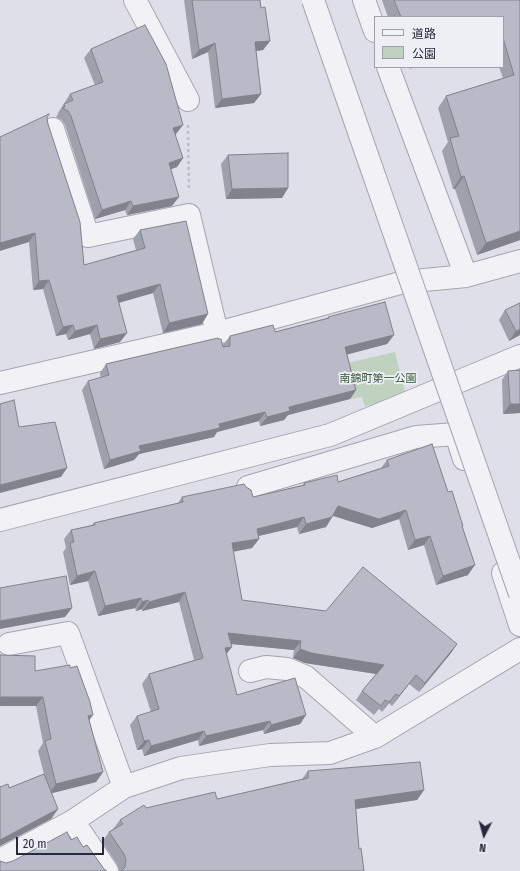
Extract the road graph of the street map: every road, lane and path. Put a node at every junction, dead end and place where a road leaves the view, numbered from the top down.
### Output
1 (135, 0) edge
2 (313, 0) edge
3 (364, 0) edge
4 (374, 28) edge
5 (388, 68) edge
6 (188, 100) joint
7 (53, 129) dead end
8 (189, 214) junction
9 (520, 261) edge
10 (466, 276) junction
11 (404, 282) junction
12 (217, 333) junction
13 (520, 356) edge
14 (0, 382) edge
15 (443, 388) junction
16 (248, 487) edge
17 (0, 520) edge
18 (520, 594) edge
19 (520, 625) edge
20 (9, 644) dead end
21 (520, 649) edge
22 (250, 671) dead end
23 (375, 737) junction
24 (124, 787) junction
25 (73, 821) junction
26 (0, 860) edge
27 (107, 871) edge

1 - 6 street
2 - 18 street, bridge
3 - 4 street
5 - 10 street
6 - 8 path
7 - 8 street
8 - 12 street
9 - 10 street
10 - 11 street
11 - 12 street
11 - 15 street
12 - 14 street
13 - 15 street
15 - 17 street
16 - 19 street
20 - 24 street
21 - 23 street
22 - 23 street
23 - 24 street
24 - 25 street
25 - 26 street
25 - 27 street

